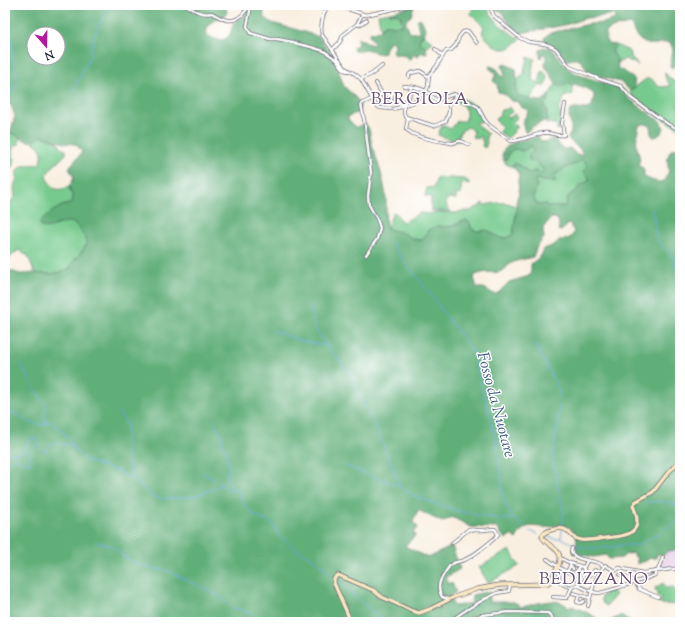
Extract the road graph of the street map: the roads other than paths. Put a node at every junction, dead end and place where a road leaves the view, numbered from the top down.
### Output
1 (186, 5) edge
2 (329, 5) edge
3 (336, 5) edge
4 (412, 5) edge
5 (489, 5) edge
6 (362, 15) junction
7 (367, 20) dead end
8 (357, 24) junction
9 (477, 43) dead end
10 (333, 49) junction
11 (435, 49) dead end
12 (443, 56) junction
13 (382, 66) dead end
14 (348, 71) junction
15 (409, 77) dead end
16 (429, 77) junction
17 (361, 79) junction
18 (376, 83) dead end
19 (404, 86) dead end
20 (413, 87) junction
21 (426, 91) junction
22 (400, 93) dead end
23 (382, 94) junction
24 (456, 95) junction
25 (395, 97) dead end
26 (372, 98) junction
27 (565, 104) dead end
28 (404, 105) junction
29 (408, 118) junction
30 (680, 130) edge
31 (468, 145) dead end
32 (366, 255) dead end
33 (680, 460) edge
34 (452, 543) dead end
35 (572, 548) dead end
36 (663, 557) dead end
37 (560, 558) junction
38 (547, 559) dead end
39 (587, 561) junction
40 (570, 562) junction
41 (602, 565) dead end
42 (558, 566) junction
43 (570, 566) junction
44 (579, 566) junction
45 (680, 568) edge
46 (573, 569) dead end
47 (584, 571) junction
48 (657, 571) junction
49 (568, 572) junction
50 (599, 572) junction
51 (616, 572) junction
52 (575, 576) junction
53 (636, 582) junction
54 (579, 584) junction
55 (510, 585) junction
56 (572, 587) junction
57 (591, 591) junction
58 (573, 593) dead end
59 (579, 595) junction
60 (553, 597) dead end
61 (658, 597) dead end
62 (590, 598) junction
63 (448, 599) junction
64 (584, 601) dead end
65 (588, 606) dead end
66 (351, 622) edge
67 (450, 622) edge
68 (468, 622) edge
69 (553, 622) edge

1 - 14 street
2 - 10 street
3 - 6 street
4 - 6 street
5 - 30 street
6 - 8 street
7 - 8 street
8 - 10 street
9 - 12 street
10 - 14 street
11 - 12 street
12 - 16 street
13 - 17 street
14 - 17 street
15 - 16 street
16 - 21 street
17 - 26 street
18 - 23 street
19 - 20 street
20 - 21 street
20 - 28 street
21 - 24 street
21 - 28 street
22 - 25 street
23 - 26 street
23 - 28 street
24 - 27 street
24 - 29 street
26 - 28 street
26 - 32 street
28 - 29 street
29 - 31 street
33 - 37 street
34 - 63 street
35 - 39 street
36 - 48 street
37 - 40 street
37 - 42 street
38 - 42 street
39 - 41 street
39 - 47 street
40 - 43 street
40 - 44 street
42 - 49 street
42 - 55 street
42 - 56 street
43 - 46 street
43 - 49 street
44 - 47 street
44 - 52 street
45 - 48 street
47 - 50 street
47 - 54 street
48 - 51 street
48 - 53 street
49 - 52 street
50 - 51 street
50 - 57 street
51 - 53 street
52 - 54 street
53 - 57 street
53 - 61 street
54 - 56 street
54 - 57 street
55 - 63 street
55 - 67 street
56 - 60 street
57 - 62 street
58 - 59 street
59 - 62 street
59 - 64 street
62 - 65 street
63 - 66 street
68 - 69 street

